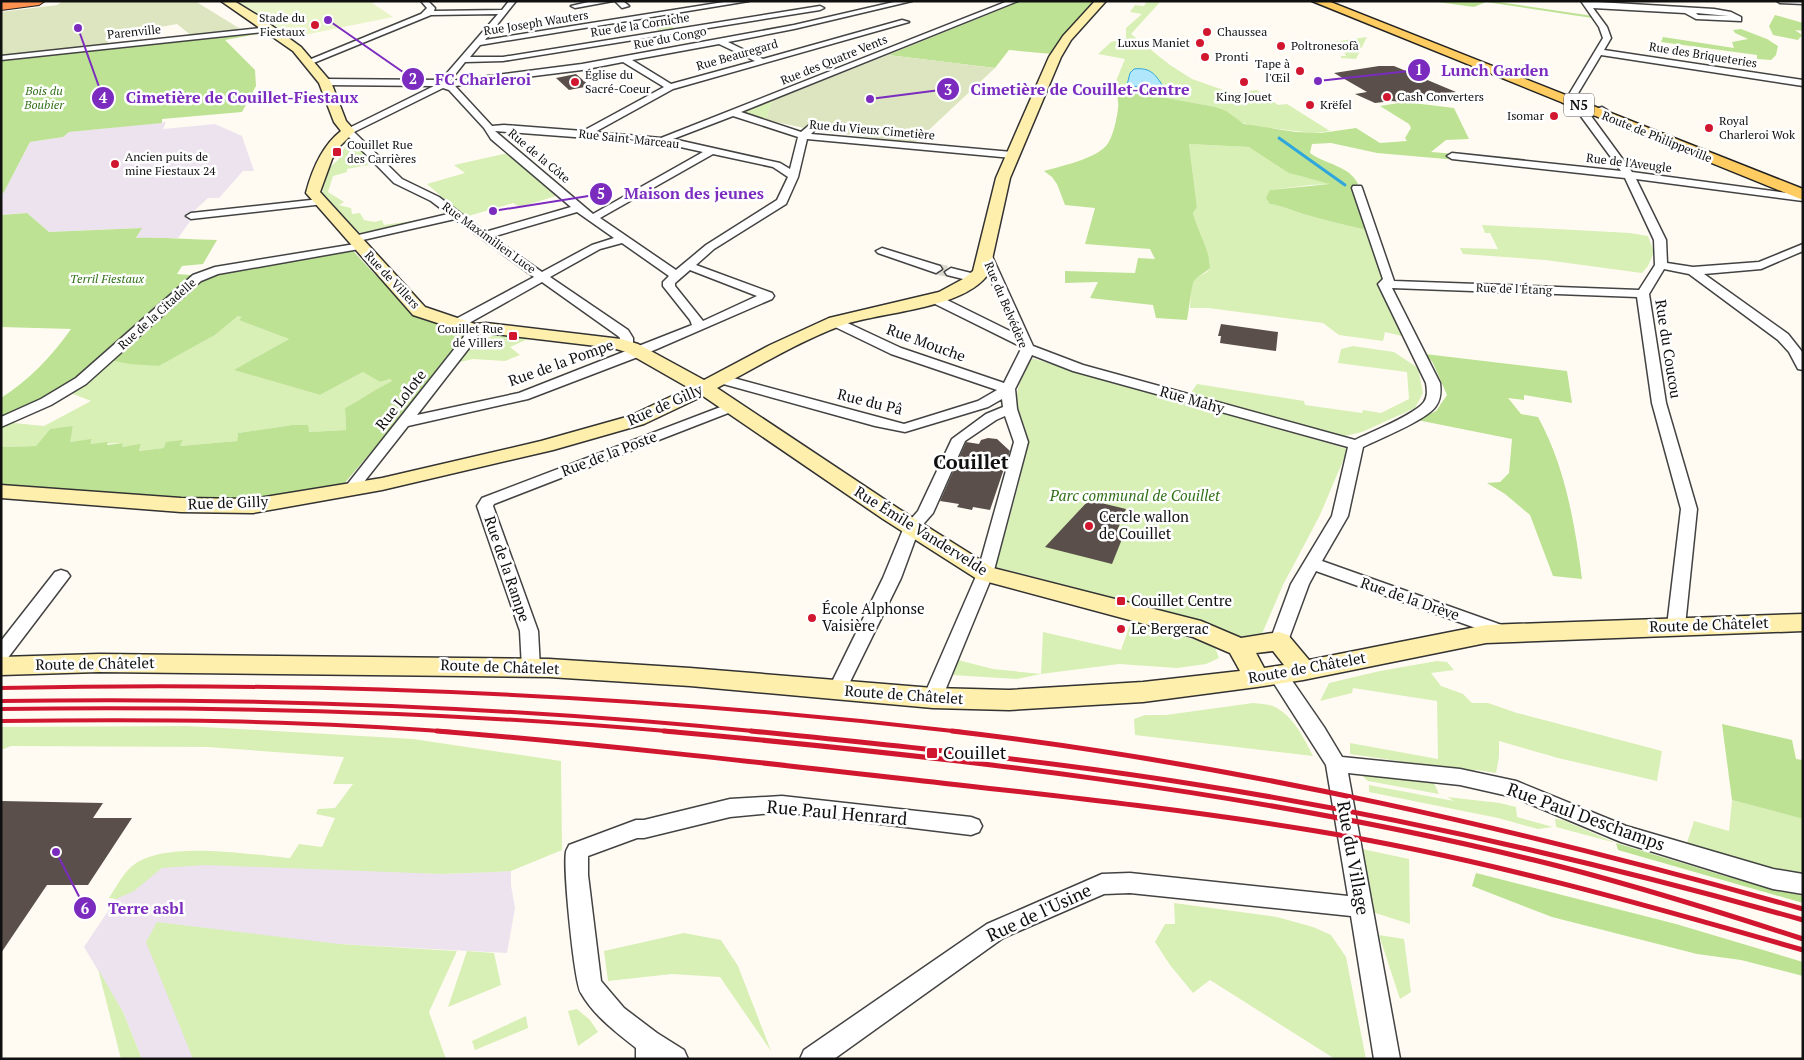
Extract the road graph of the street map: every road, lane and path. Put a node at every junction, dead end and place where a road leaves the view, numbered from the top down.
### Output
1 (20, 1) edge
2 (39, 1) edge
3 (226, 1) edge
4 (424, 1) edge
5 (513, 1) edge
6 (610, 1) edge
7 (618, 1) edge
8 (704, 1) edge
9 (746, 1) edge
10 (909, 1) edge
11 (1014, 1) edge
12 (1101, 1) edge
13 (1317, 1) edge
14 (1323, 1) edge
15 (1780, 1) edge
16 (1586, 3) edge
17 (1800, 3) edge
18 (1, 5) edge
19 (626, 6) dead end
20 (577, 7) edge
21 (712, 7) junction
22 (837, 9) dead end
23 (1685, 11) junction
24 (503, 12) junction
25 (865, 12) junction
26 (429, 13) junction
27 (584, 19) dead end
28 (592, 25) junction
29 (922, 27) dead end
30 (270, 29) junction
31 (938, 31) junction
32 (720, 41) junction
33 (478, 43) junction
34 (1599, 52) junction
35 (1, 58) edge
36 (624, 59) junction
37 (464, 60) junction
38 (762, 61) junction
39 (308, 62) junction
40 (325, 82) junction
41 (1803, 83) edge
42 (443, 84) junction
43 (670, 87) junction
44 (1569, 99) junction
45 (1598, 110) junction
46 (734, 113) junction
47 (815, 125) dead end
48 (490, 129) junction
49 (348, 131) junction
50 (584, 134) junction
51 (803, 136) junction
52 (662, 140) junction
53 (711, 151) junction
54 (1012, 155) junction
55 (1452, 156) dead end
56 (1629, 175) junction
57 (793, 177) junction
58 (1356, 188) dead end
59 (1803, 189) edge
60 (1803, 196) edge
61 (320, 202) junction
62 (579, 208) junction
63 (192, 216) dead end
64 (455, 216) junction
65 (593, 218) junction
66 (483, 236) junction
67 (624, 239) junction
68 (357, 243) junction
69 (1803, 247) edge
70 (882, 251) dead end
71 (986, 256) junction
72 (1661, 265) junction
73 (689, 266) junction
74 (936, 269) tunnel mouth
75 (1693, 271) junction
76 (951, 272) tunnel mouth
77 (676, 275) junction
78 (542, 276) junction
79 (975, 278) junction
80 (1384, 284) junction
81 (1643, 294) junction
82 (935, 299) junction
83 (834, 322) junction
84 (466, 326) junction
85 (699, 327) junction
86 (1027, 346) junction
87 (632, 349) junction
88 (1803, 366) edge
89 (712, 383) junction
90 (1008, 390) junction
91 (731, 407) junction
92 (1010, 409) junction
93 (405, 422) junction
94 (1, 423) edge
95 (1356, 445) junction
96 (351, 489) junction
97 (1, 491) edge
98 (488, 501) joint
99 (912, 527) junction
100 (1312, 564) junction
101 (985, 574) junction
102 (61, 576) dead end
103 (1803, 622) edge
104 (1676, 626) junction
105 (1509, 633) junction
106 (1279, 641) junction
107 (1239, 647) junction
108 (1, 654) edge
109 (1, 666) edge
110 (530, 668) junction
111 (1303, 670) junction
112 (1267, 676) junction
113 (837, 690) junction
114 (933, 698) junction
115 (1336, 764) junction
116 (971, 826) dead end
117 (644, 829) joint
118 (1803, 884) edge
119 (1362, 907) junction
120 (649, 1050) edge
121 (675, 1059) edge
122 (813, 1059) edge
123 (1387, 1059) edge

1 - 18 highway
2 - 18 highway
3 - 30 main road
4 - 26 street
5 - 24 street
6 - 20 street
7 - 19 street
8 - 21 street
9 - 21 street, Rue Joseph Wauters
10 - 25 street, Rue du Congo
11 - 31 street, Rue des Quatre Vents
12 - 54 main road
13 - 44 main road, Route de Philippeville / N5
14 - 44 main road, Route de Philippeville / N5
15 - 17 street
16 - 23 street
16 - 34 street
21 - 28 street, Rue Joseph Wauters
21 - 37 street, Rue de la Corniche
22 - 25 street
23 - 23 street
24 - 26 street
24 - 33 street
25 - 32 street, Rue du Congo
25 - 38 street, Rue Beauregard
26 - 39 street
27 - 28 street
28 - 33 street, Rue Joseph Wauters
29 - 31 street
30 - 35 street, Parenville
30 - 39 main road
31 - 46 street, Rue des Quatre Vents
32 - 36 street, Rue du Congo
32 - 38 street, Rue du Congo
33 - 37 street
34 - 41 street, Rue des Briqueteries
34 - 44 street
36 - 42 street, Rue du Congo
36 - 43 street, Rue du Congo
37 - 42 street
38 - 43 street, Rue Beauregard
39 - 40 main road
40 - 42 street
40 - 49 main road
42 - 48 street, Rue de la Côte
42 - 49 street
43 - 50 street, Rue Beauregard
44 - 45 main road, Route de Philippeville / N5
45 - 56 street
45 - 59 main road, Route de Philippeville / N5
45 - 60 main road, Route de Philippeville / N5
46 - 51 street, Rue du Vieux Cimetière
46 - 52 street, Rue des Quatre Vents
47 - 51 street
48 - 50 street, Rue Saint-Marceau
48 - 62 street, Rue de la Côte
49 - 61 main road
49 - 64 street, Rue Maximilien Luce
50 - 52 street, Rue Saint-Marceau
51 - 54 street, Rue du Vieux Cimetière
51 - 57 street
52 - 53 street, Rue Saint-Marceau
53 - 57 street, Rue Saint-Marceau
53 - 65 street
54 - 71 main road
55 - 56 street, Rue de l'Aveugle
56 - 60 street, Rue de l'Aveugle
56 - 72 street
57 - 73 street
58 - 80 street
61 - 63 street
61 - 68 main road, Rue de Villers
62 - 65 street, Rue de la Côte
62 - 66 street
64 - 66 street, Rue Maximilien Luce
64 - 68 street
65 - 67 street, Rue de la Côte
66 - 78 street, Rue Maximilien Luce
67 - 77 street, Rue de la Côte
67 - 78 street
68 - 84 main road, Rue de Villers
68 - 94 street, Rue de la Citadelle
69 - 75 street
70 - 74 street
71 - 79 main road
71 - 86 street, Rue du Belvédère
72 - 75 street
72 - 81 street, Rue du Coucou
73 - 77 street
73 - 85 street
75 - 88 street
76 - 79 street
77 - 85 street
78 - 84 street
78 - 87 street, Rue Maximilien Luce
79 - 82 main road, Rue de Gilly
80 - 81 street, Rue de l'Étang
80 - 95 street
81 - 104 street, Rue du Coucou
82 - 83 main road, Rue de Gilly
82 - 86 street, Rue Mahy
83 - 89 main road, Rue de Gilly
83 - 90 street, Rue Mouche
84 - 87 main road, Rue de Villers
84 - 93 street, Rue Lolote
85 - 87 street
86 - 90 street, Rue du Belvédère
86 - 95 street, Rue Mahy
87 - 89 main road, Rue de Villers
87 - 93 street, Rue de la Pompe
89 - 90 street, Rue du Pâ
89 - 91 main road, Rue de Villers
89 - 96 main road, Rue de Gilly
90 - 92 street
91 - 98 street, Rue de la Poste
91 - 99 main road, Rue Émile Vandervelde
92 - 99 street
92 - 101 street
93 - 96 street, Rue Lolote
95 - 100 street
96 - 97 main road, Rue de Gilly
98 - 110 street, Rue de la Rampe
99 - 101 main road, Rue Émile Vandervelde
99 - 113 street
100 - 105 street, Rue de la Drève
100 - 106 street
101 - 107 main road, Rue Émile Vandervelde
101 - 114 street
102 - 108 street
103 - 104 main road, Route de Châtelet
104 - 105 main road, Route de Châtelet
105 - 111 main road, Route de Châtelet
106 - 107 main road
106 - 111 main road
107 - 112 main road
109 - 110 main road, Route de Châtelet
110 - 113 main road, Route de Châtelet
111 - 112 main road, Route de Châtelet
112 - 114 main road, Route de Châtelet
112 - 115 street, Rue du Village
113 - 114 main road, Route de Châtelet
115 - 118 street, Rue Paul Deschamps
115 - 119 street, Rue du Village
116 - 117 street, Rue Paul Henrard
117 - 120 street
119 - 122 street, Rue de l'Usine
119 - 123 street, Rue du Village
120 - 121 street

